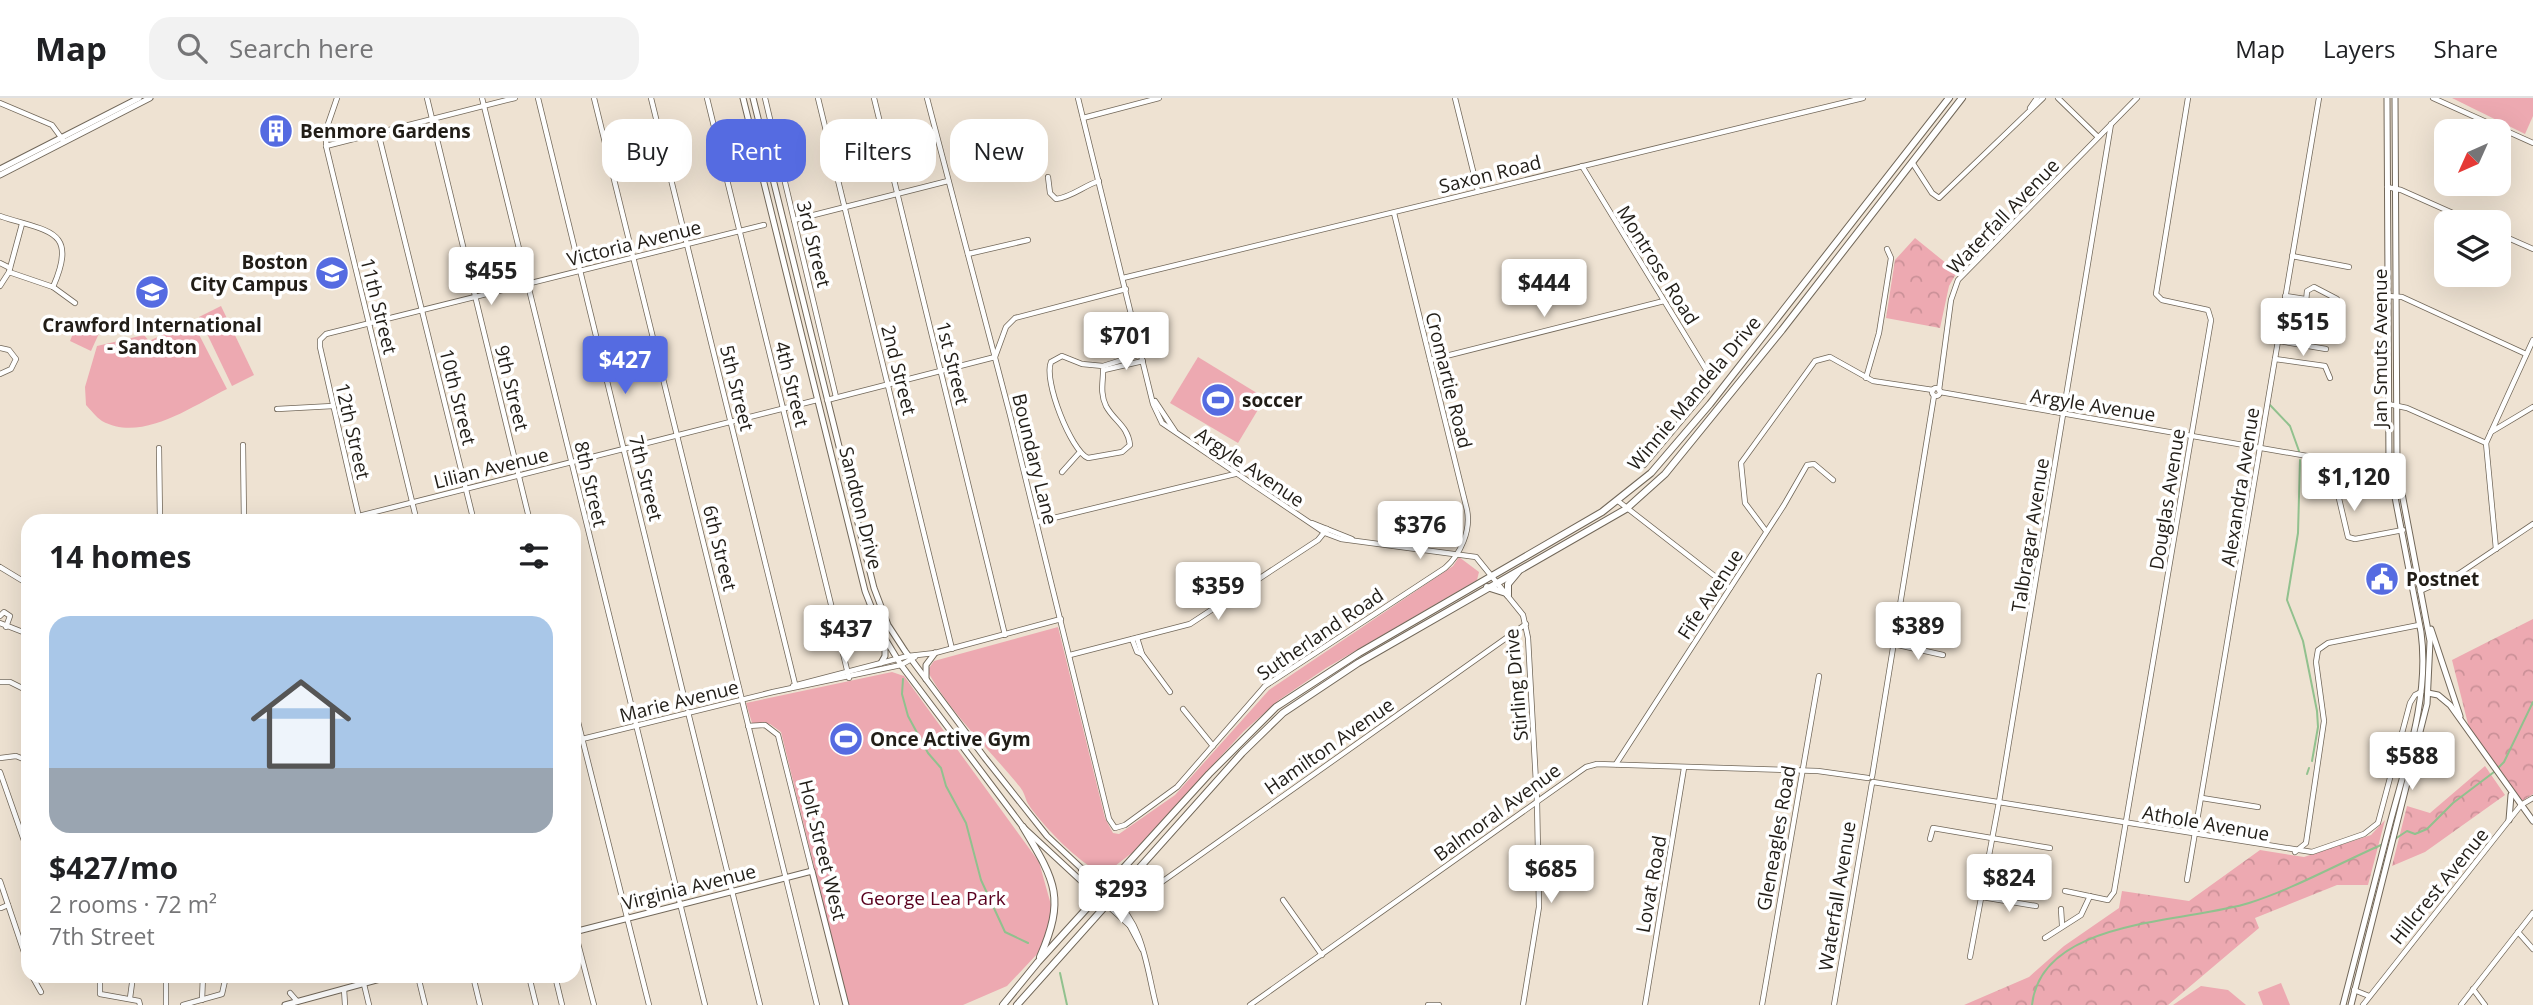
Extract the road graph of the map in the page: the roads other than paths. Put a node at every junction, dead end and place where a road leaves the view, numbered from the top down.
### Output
1 (139, 98) edge
2 (149, 98) edge
3 (337, 98) edge
4 (427, 98) edge
5 (482, 98) edge
6 (515, 98) edge
7 (538, 98) edge
8 (594, 98) edge
9 (651, 98) edge
10 (707, 98) edge
11 (743, 98) edge
12 (753, 98) edge
13 (765, 98) edge
14 (818, 98) edge
15 (874, 98) edge
16 (927, 98) edge
17 (1078, 98) edge
18 (1159, 98) edge
19 (1455, 98) edge
20 (1863, 98) edge
21 (1949, 98) edge
22 (1962, 98) edge
23 (2038, 98) edge
24 (2043, 98) edge
25 (2058, 98) edge
26 (2137, 98) edge
27 (2189, 98) edge
28 (2319, 98) edge
29 (2387, 98) edge
30 (2395, 98) edge
31 (2433, 98) edge
32 (0, 103) edge
33 (484, 106) junction
34 (2027, 111) junction
35 (431, 118) junction
36 (1083, 118) junction
37 (2111, 124) junction
38 (377, 132) junction
39 (2098, 137) junction
40 (63, 140) junction
41 (2533, 144) edge
42 (326, 146) junction
43 (1912, 162) junction
44 (1582, 166) junction
45 (0, 169) edge
46 (0, 175) edge
47 (1048, 177) dead end
48 (948, 181) junction
49 (1099, 181) junction
50 (2388, 187) junction
51 (2395, 188) junction
52 (1478, 191) junction
53 (897, 193) junction
54 (845, 206) junction
55 (2445, 210) edge
56 (1394, 213) junction
57 (0, 216) edge
58 (794, 220) junction
59 (22, 224) junction
60 (764, 225) dead end
61 (740, 232) junction
62 (2511, 239) edge
63 (1028, 240) dead end
64 (687, 244) junction
65 (1887, 249) dead end
66 (2533, 249) edge
67 (968, 254) junction
68 (2292, 256) junction
69 (633, 257) junction
70 (0, 264) edge
71 (2349, 267) dead end
72 (9, 270) junction
73 (580, 271) junction
74 (1123, 278) junction
75 (528, 284) junction
76 (0, 286) edge
77 (53, 287) junction
78 (1126, 289) junction
79 (2396, 295) junction
80 (475, 296) junction
81 (2285, 296) junction
82 (2387, 296) junction
83 (2305, 299) junction
84 (1664, 301) junction
85 (75, 303) dead end
86 (423, 311) junction
87 (369, 324) junction
88 (987, 335) junction
89 (1003, 336) junction
90 (2533, 340) edge
91 (2279, 341) junction
92 (0, 348) edge
93 (2326, 349) dead end
94 (1141, 354) junction
95 (2526, 354) junction
96 (995, 358) junction
97 (2275, 359) junction
98 (1143, 360) junction
99 (1430, 360) junction
100 (1104, 368) junction
101 (941, 371) junction
102 (0, 374) edge
103 (1866, 378) junction
104 (2330, 378) dead end
105 (889, 385) junction
106 (1936, 393) junction
107 (836, 397) junction
108 (817, 400) junction
109 (827, 400) junction
110 (2388, 404) junction
111 (333, 405) junction
112 (2396, 405) junction
113 (2533, 407) edge
114 (277, 408) dead end
115 (784, 409) junction
116 (2064, 414) junction
117 (731, 423) junction
118 (2491, 433) junction
119 (678, 436) junction
120 (2192, 436) junction
121 (2486, 443) junction
122 (243, 444) dead end
123 (159, 448) dead end
124 (2261, 448) junction
125 (625, 449) junction
126 (1079, 453) junction
127 (2330, 460) junction
128 (572, 463) junction
129 (1644, 465) dead end
130 (2389, 467) junction
131 (2396, 467) junction
132 (1062, 472) dead end
133 (1236, 474) junction
134 (519, 475) junction
135 (1833, 481) dead end
136 (466, 489) junction
137 (1618, 501) junction
138 (412, 502) junction
139 (1626, 509) junction
140 (160, 514) edge
141 (244, 514) edge
142 (359, 514) edge
143 (363, 514) edge
144 (415, 514) edge
145 (472, 514) edge
146 (528, 514) edge
147 (1037, 522) junction
148 (2533, 524) edge
149 (2409, 529) junction
150 (1326, 531) junction
151 (1766, 531) junction
152 (2400, 531) junction
153 (2496, 549) junction
154 (1456, 553) junction
155 (0, 567) edge
156 (1521, 568) junction
157 (1495, 578) junction
158 (21, 580) edge
159 (1487, 587) junction
160 (1730, 589) junction
161 (2421, 591) junction
162 (2413, 593) junction
163 (1507, 594) junction
164 (0, 616) edge
165 (1898, 619) junction
166 (1061, 620) junction
167 (0, 623) edge
168 (2428, 623) junction
169 (1526, 625) junction
170 (2419, 625) junction
171 (6, 627) junction
172 (21, 632) edge
173 (1005, 635) junction
174 (1135, 639) junction
175 (885, 640) junction
176 (952, 649) junction
177 (935, 653) junction
178 (1943, 654) dead end
179 (1070, 655) junction
180 (912, 658) junction
181 (897, 659) junction
182 (880, 663) junction
183 (901, 665) junction
184 (848, 675) junction
185 (1819, 676) dead end
186 (927, 680) junction
187 (0, 682) edge
188 (795, 684) junction
189 (21, 688) edge
190 (790, 688) junction
191 (1170, 692) dead end
192 (2421, 692) junction
193 (2430, 693) junction
194 (685, 701) dead end
195 (741, 701) junction
196 (1183, 709) dead end
197 (688, 712) junction
198 (2462, 722) junction
199 (636, 726) junction
200 (748, 726) junction
201 (581, 734) edge
202 (583, 739) junction
203 (1213, 746) junction
204 (0, 758) edge
205 (21, 758) edge
206 (1615, 764) junction
207 (1684, 767) junction
208 (1801, 770) junction
209 (0, 772) edge
210 (1871, 779) junction
211 (2511, 792) junction
212 (2202, 798) junction
213 (2533, 798) edge
214 (1537, 801) junction
215 (1999, 802) junction
216 (2521, 806) junction
217 (2258, 807) dead end
218 (2509, 820) junction
219 (2533, 821) edge
220 (2127, 823) junction
221 (1023, 827) junction
222 (1114, 827) joint
223 (21, 832) edge
224 (2196, 835) junction
225 (1993, 837) junction
226 (1930, 839) dead end
227 (2306, 843) junction
228 (2050, 848) dead end
229 (2294, 852) junction
230 (2315, 852) junction
231 (1082, 869) junction
232 (1987, 869) junction
233 (1122, 870) junction
234 (812, 871) junction
235 (786, 879) junction
236 (2046, 879) dead end
237 (2187, 880) dead end
238 (0, 881) edge
239 (1149, 891) dead end
240 (2065, 891) dead end
241 (733, 893) junction
242 (1101, 893) junction
243 (1982, 897) junction
244 (2091, 897) junction
245 (1109, 900) junction
246 (1283, 900) dead end
247 (8, 905) junction
248 (680, 906) junction
249 (2036, 906) dead end
250 (1, 908) edge
251 (2061, 909) dead end
252 (2533, 913) edge
253 (628, 918) junction
254 (2063, 925) junction
255 (581, 928) edge
256 (2518, 932) junction
257 (2045, 938) dead end
258 (21, 943) edge
259 (1143, 949) junction
260 (2533, 949) edge
261 (1322, 955) junction
262 (581, 956) edge
263 (1970, 957) dead end
264 (1038, 962) junction
265 (36, 983) edge
266 (100, 983) edge
267 (132, 983) edge
268 (166, 983) edge
269 (203, 983) edge
270 (225, 983) edge
271 (357, 983) edge
272 (364, 983) edge
273 (420, 983) edge
274 (475, 983) edge
275 (531, 983) edge
276 (557, 983) edge
277 (2347, 988) junction
278 (344, 989) junction
279 (2473, 989) junction
280 (2354, 990) junction
281 (41, 992) dead end
282 (290, 993) dead end
283 (2369, 996) junction
284 (130, 998) junction
285 (202, 1000) junction
286 (297, 1002) junction
287 (1156, 1004) edge
288 (141, 1005) edge
289 (166, 1005) edge
290 (183, 1005) edge
291 (285, 1005) edge
292 (345, 1005) edge
293 (369, 1005) edge
294 (425, 1005) edge
295 (480, 1005) edge
296 (536, 1005) edge
297 (562, 1005) edge
298 (594, 1005) edge
299 (649, 1005) edge
300 (705, 1005) edge
301 (760, 1005) edge
302 (817, 1005) edge
303 (846, 1005) edge
304 (1003, 1005) edge
305 (1017, 1005) edge
306 (1147, 1005) edge
307 (1250, 1005) edge
308 (1428, 1005) edge
309 (1439, 1005) edge
310 (1523, 1005) edge
311 (1645, 1005) edge
312 (1762, 1005) edge
313 (1834, 1005) edge
314 (2343, 1005) edge
315 (2351, 1005) edge
316 (2363, 1005) edge
317 (2461, 1005) edge
318 (2485, 1005) edge

1 - 40 main road
2 - 40 main road
3 - 42 street, 11th Street
4 - 35 street, 9th Street
5 - 33 street, 8th Street
6 - 33 street
7 - 73 street, 7th Street
8 - 69 street, 6th Street
9 - 64 street, 5th Street
10 - 61 street, 4th Street
11 - 108 main road, Sandton Drive
12 - 109 main road, Sandton Drive
13 - 58 street, 3rd Street
14 - 54 street, 2nd Street
15 - 53 street, 1st Street
16 - 48 street, Boundary Lane
17 - 36 street, Argyle Avenue
18 - 36 street
19 - 52 street
20 - 44 street, Saxon Road
21 - 137 main road, Winnie Mandela Drive
22 - 43 main road, Winnie Mandela Drive
23 - 34 street
24 - 34 street
25 - 39 street
26 - 37 street, Waterfall Avenue
27 - 120 street, Douglas Avenue
28 - 68 street, Alexandra Avenue
29 - 50 main road, Jan Smuts Avenue
30 - 51 main road, Jan Smuts Avenue
31 - 41 street
32 - 40 street
33 - 35 street
33 - 75 street, 8th Street
34 - 43 street
35 - 38 street
35 - 80 street, 9th Street
36 - 49 street, Argyle Avenue
37 - 39 street, Waterfall Avenue
37 - 116 street, Talbragar Avenue
38 - 42 street
38 - 86 street
39 - 106 street, Waterfall Avenue
40 - 45 main road
40 - 46 main road
42 - 87 street, 11th Street
43 - 139 main road, Winnie Mandela Drive
44 - 52 street, Saxon Road
44 - 84 street, Montrose Road
47 - 49 street
48 - 53 street
48 - 67 street, Boundary Lane
49 - 74 street, Argyle Avenue
50 - 51 street
50 - 82 main road, Jan Smuts Avenue
51 - 55 street
51 - 79 main road, Jan Smuts Avenue
52 - 56 street, Saxon Road
53 - 54 street
53 - 101 street, 1st Street
54 - 58 street
54 - 105 street, 2nd Street
56 - 74 street, Saxon Road
56 - 99 street, Cromartie Road
57 - 59 street
58 - 107 street, 3rd Street
59 - 72 street
59 - 77 street
60 - 61 street, Victoria Avenue
61 - 64 street, Victoria Avenue
61 - 115 street, 4th Street
62 - 66 street
63 - 67 street
64 - 69 street, Victoria Avenue
64 - 117 street, 5th Street
65 - 103 street
67 - 88 street, Boundary Lane
68 - 71 street
68 - 81 street, Alexandra Avenue
69 - 73 street, Victoria Avenue
69 - 119 street, 6th Street
70 - 72 street
72 - 76 street
72 - 77 street
73 - 75 street, Victoria Avenue
73 - 125 street, 7th Street
74 - 78 street, Argyle Avenue
75 - 80 street, Victoria Avenue
75 - 128 street, 8th Street
77 - 85 street
78 - 89 street
78 - 94 street, Argyle Avenue
79 - 82 street
79 - 95 street
79 - 112 main road, Jan Smuts Avenue
80 - 86 street, Victoria Avenue
80 - 134 street, 9th Street
81 - 83 street
81 - 91 street, Alexandra Avenue
82 - 110 main road, Jan Smuts Avenue
83 - 83 street
84 - 99 street
84 - 129 street, Montrose Road
86 - 87 street
86 - 136 street, 10th Street
87 - 111 street, 12th Street
87 - 138 street, 11th Street
88 - 89 street
88 - 96 street, Boundary Lane
89 - 96 street
90 - 95 street
91 - 93 street
91 - 97 street, Alexandra Avenue
92 - 102 street
94 - 98 street, Argyle Avenue
94 - 100 street
95 - 118 street
96 - 101 street
96 - 147 street, Boundary Lane
97 - 104 street
97 - 124 street, Alexandra Avenue
98 - 100 street
98 - 133 street, Argyle Avenue
99 - 154 street, Cromartie Road
100 - 126 street
100 - 126 street
101 - 105 street
101 - 173 street, 1st Street
103 - 106 street
103 - 151 street
105 - 107 street
105 - 176 street, 2nd Street
106 - 116 street, Argyle Avenue
106 - 165 street, Waterfall Avenue
107 - 109 street
108 - 115 street, Lilian Avenue
108 - 175 main road, Sandton Drive
109 - 180 main road, Sandton Drive
110 - 112 street
110 - 130 main road, Jan Smuts Avenue
111 - 114 street
111 - 142 street, 12th Street
112 - 121 street
112 - 131 main road, Jan Smuts Avenue
113 - 118 street
115 - 117 street, Lilian Avenue
115 - 184 street, 4th Street
116 - 120 street, Argyle Avenue
116 - 215 street, Talbragar Avenue
117 - 119 street, Lilian Avenue
117 - 188 street, 5th Street
118 - 121 street
119 - 125 street, Lilian Avenue
119 - 195 street, 6th Street
120 - 124 street, Argyle Avenue
120 - 220 street, Douglas Avenue
121 - 153 street
122 - 141 street
123 - 140 street
124 - 127 street, Argyle Avenue
124 - 212 street, Alexandra Avenue
125 - 128 street, Lilian Avenue
125 - 194 street, 7th Street
126 - 132 street
127 - 130 street, Argyle Avenue
127 - 152 street
128 - 134 street, Lilian Avenue
128 - 199 street, 8th Street
130 - 131 street, Argyle Avenue
130 - 152 main road, Jan Smuts Avenue
131 - 149 main road, Jan Smuts Avenue
133 - 147 street
133 - 150 street, Argyle Avenue
134 - 136 street, Lilian Avenue
134 - 146 street, 9th Street
135 - 151 street, Fife Avenue
136 - 138 street, Lilian Avenue
136 - 145 street, 10th Street
137 - 139 street
137 - 157 main road, Winnie Mandela Drive
138 - 143 street, Lilian Avenue
138 - 144 street, 11th Street
139 - 156 main road, Winnie Mandela Drive
139 - 160 street
147 - 166 street, Boundary Lane
148 - 153 street
149 - 152 street
149 - 161 main road, Jan Smuts Avenue
150 - 154 street, Argyle Avenue
150 - 174 street
151 - 160 street, Fife Avenue
152 - 162 main road, Jan Smuts Avenue
153 - 161 street
154 - 157 street, Argyle Avenue
154 - 203 street, Sutherland Road
155 - 158 street
156 - 157 main road, Winnie Mandela Drive
156 - 163 main road
157 - 159 main road, Winnie Mandela Drive
157 - 163 street, Stirling Drive
157 - 233 main road, Winnie Mandela Drive
159 - 163 main road
159 - 245 main road, Winnie Mandela Drive
160 - 206 street, Fife Avenue
161 - 162 street
161 - 168 main road, Jan Smuts Avenue
162 - 170 main road, Jan Smuts Avenue
163 - 169 street, Stirling Drive
164 - 171 street
165 - 178 street
165 - 210 street, Waterfall Avenue
166 - 173 street
166 - 179 street, Boundary Lane
167 - 171 street
168 - 170 main road
168 - 193 main road, Jan Smuts Avenue
168 - 198 main road
169 - 214 street, Stirling Drive
169 - 239 street, Hamilton Avenue
170 - 192 main road, Jan Smuts Avenue
170 - 227 street
171 - 172 street
173 - 176 street
174 - 179 street
174 - 191 street
175 - 181 main road, Sandton Drive
175 - 182 main road
176 - 177 street
177 - 180 street
177 - 186 main road
179 - 222 street, Boundary Lane
180 - 181 street, Marie Avenue
180 - 183 street, Marie Avenue
180 - 186 main road, Sandton Drive
181 - 182 street, Marie Avenue
181 - 183 main road, Sandton Drive
182 - 184 street, Marie Avenue
183 - 184 street, Marie Avenue
183 - 221 main road, Sandton Drive
184 - 188 street, Marie Avenue
184 - 190 street, Marie Avenue
185 - 208 street, Gleneagles Road
186 - 231 main road, Sandton Drive
187 - 189 street
188 - 190 street, Marie Avenue
190 - 195 street, Marie Avenue
192 - 193 main road
192 - 230 street, Athole Avenue
192 - 277 main road, Jan Smuts Avenue
193 - 198 main road
193 - 280 main road, Jan Smuts Avenue
195 - 197 street, Marie Avenue
195 - 200 street, 6th Street
196 - 203 street
197 - 199 street, Marie Avenue
197 - 241 street
198 - 211 main road
199 - 202 street, Marie Avenue
199 - 248 street
200 - 234 street, Holt Street West
200 - 235 street, 6th Street
201 - 202 street
202 - 253 street
203 - 222 street, Sutherland Road
204 - 205 street
206 - 207 street, Balmoral Avenue
206 - 214 street, Balmoral Avenue
207 - 208 street, Balmoral Avenue
207 - 311 street, Lovat Road
208 - 210 street, Athole Avenue
208 - 312 street, Gleneagles Road
209 - 223 street
210 - 215 street, Athole Avenue
210 - 313 street, Waterfall Avenue
211 - 216 main road
211 - 218 main road
212 - 217 street
212 - 224 street, Alexandra Avenue
213 - 216 street, Hillcrest Avenue
214 - 261 street, Balmoral Avenue
214 - 310 street, Stirling Drive
215 - 220 street, Athole Avenue
215 - 225 street, Talbragar Avenue
216 - 218 street, Hillcrest Avenue
216 - 219 main road
218 - 283 street, Hillcrest Avenue
220 - 224 street, Athole Avenue
220 - 244 street, Douglas Avenue
221 - 242 main road, Sandton Drive
221 - 264 main road
224 - 229 street, Athole Avenue
224 - 237 street, Alexandra Avenue
225 - 226 street
225 - 228 street
225 - 232 street, Talbragar Avenue
227 - 229 street
227 - 230 street
229 - 230 street, Athole Avenue
231 - 233 main road
231 - 242 main road, Sandton Drive
232 - 236 street
232 - 243 street, Talbragar Avenue
233 - 242 main road, Winnie Mandela Drive
234 - 235 main road, Virginia Avenue
234 - 303 main road, Holt Street West
235 - 241 main road, Virginia Avenue
235 - 302 street, 6th Street
238 - 247 street
240 - 244 street
241 - 248 main road, Virginia Avenue
241 - 301 street
242 - 245 main road
242 - 245 main road
242 - 264 main road, Winnie Mandela Drive
243 - 249 street
243 - 263 street, Talbragar Avenue
244 - 254 street
245 - 259 street
245 - 259 street
245 - 305 main road, Winnie Mandela Drive
246 - 261 street
247 - 250 street
247 - 258 street
248 - 253 main road, Virginia Avenue
248 - 300 street
251 - 254 street
252 - 256 street
253 - 255 main road, Virginia Avenue
253 - 299 street
254 - 257 street
256 - 260 street
256 - 279 street
259 - 287 street
261 - 307 street, Balmoral Avenue
262 - 298 street
264 - 304 main road, Winnie Mandela Drive
265 - 281 street
266 - 284 street
267 - 284 street
268 - 289 street
269 - 285 street
270 - 285 street
271 - 278 main road
272 - 293 street
273 - 294 street
274 - 295 street
275 - 296 street
276 - 297 street
277 - 280 street
277 - 314 main road, Jan Smuts Avenue
278 - 286 main road
278 - 292 street
279 - 317 street
279 - 318 street
280 - 283 street
280 - 315 main road, Jan Smuts Avenue
282 - 286 street
283 - 316 street, Hillcrest Avenue
284 - 288 street
285 - 290 street
286 - 291 main road
287 - 306 street
308 - 309 street

